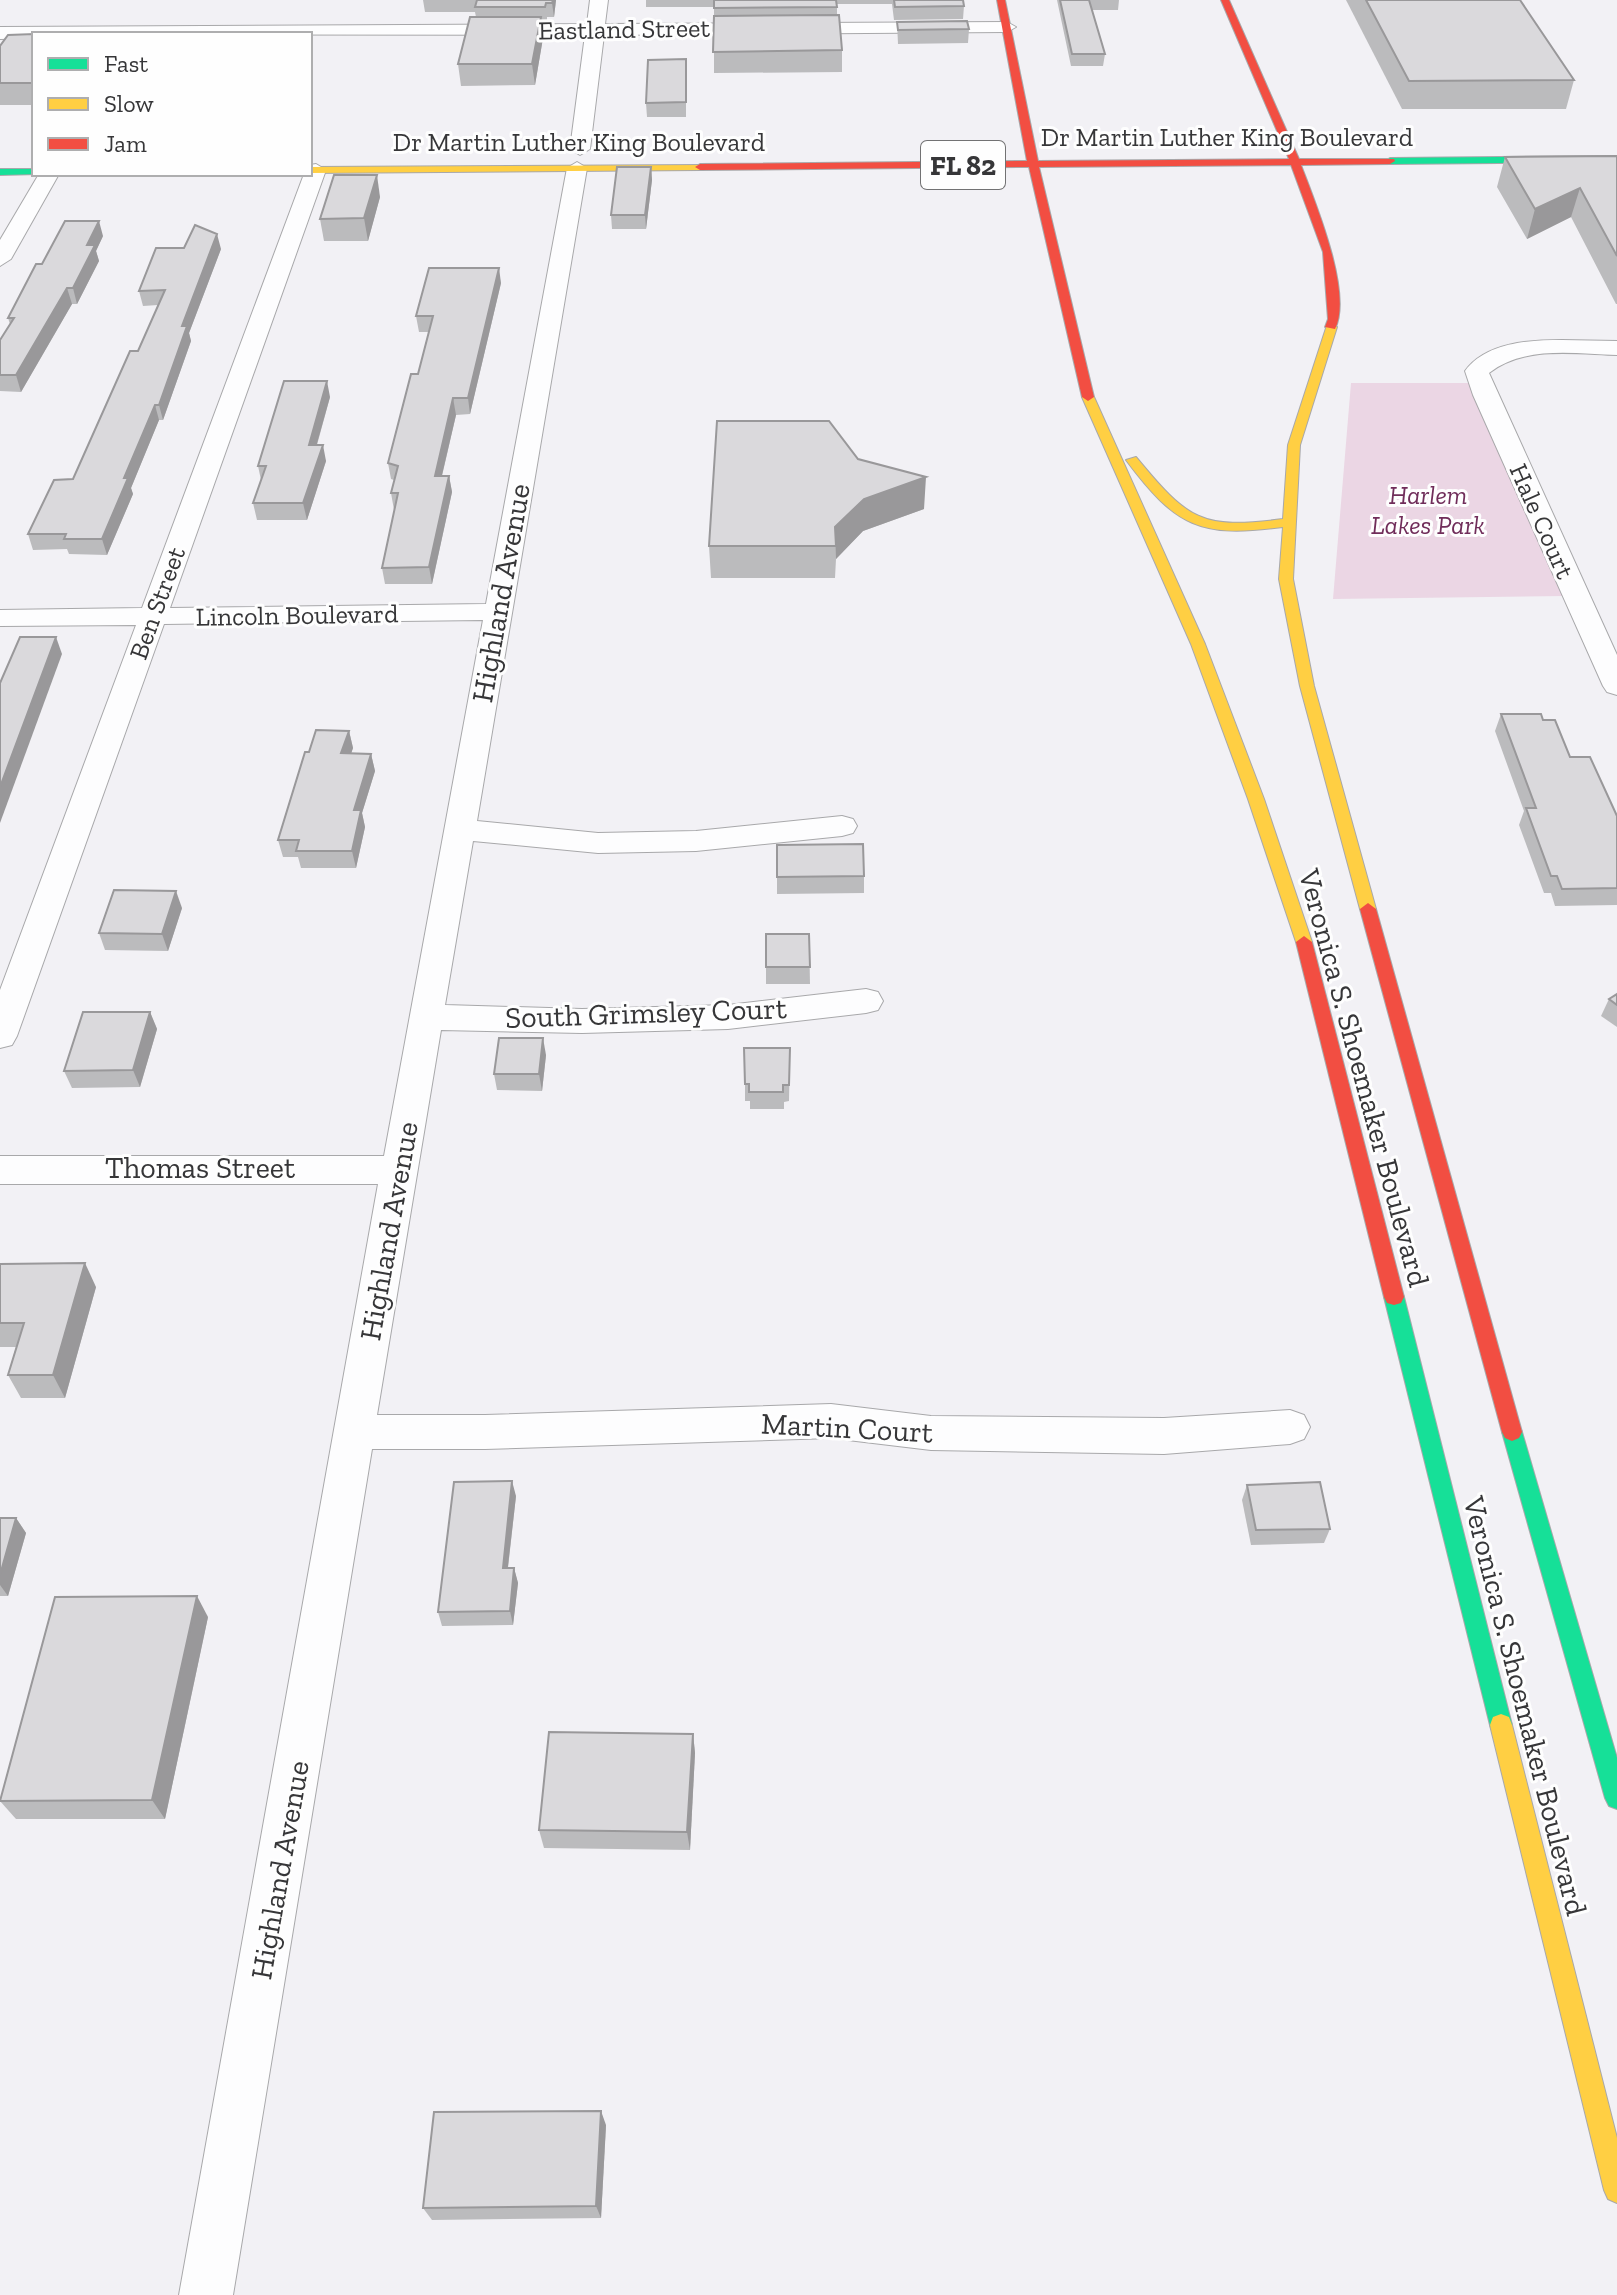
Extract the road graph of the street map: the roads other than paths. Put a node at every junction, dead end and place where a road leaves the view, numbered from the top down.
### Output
1 (599, 0) edge
2 (1001, 0) edge
3 (1225, 0) edge
4 (1007, 27) junction
5 (595, 29) junction
6 (149, 32) edge
7 (0, 33) edge
8 (32, 33) edge
9 (1005, 145) dead end
10 (1038, 145) junction
11 (636, 148) dead end
12 (579, 153) junction
13 (1617, 159) edge
14 (1296, 162) junction
15 (1033, 164) junction
16 (313, 170) edge
17 (0, 172) edge
18 (32, 172) edge
19 (48, 176) edge
20 (311, 176) edge
21 (0, 259) edge
22 (1617, 348) edge
23 (1091, 408) junction
24 (1289, 522) junction
25 (498, 612) junction
26 (152, 617) junction
27 (0, 618) edge
28 (1617, 686) edge
29 (842, 826) dead end
30 (459, 829) junction
31 (866, 1001) dead end
32 (426, 1017) junction
33 (0, 1036) edge
34 (0, 1170) edge
35 (399, 1171) junction
36 (1290, 1427) dead end
37 (355, 1432) junction
38 (1617, 1798) edge
39 (1617, 2190) edge
40 (206, 2295) edge

1 - 5 street, Highland Avenue
2 - 4 street, Veronica S. Shoemaker Boulevard
3 - 14 street, Veronica S. Shoemaker Boulevard
4 - 5 street, Eastland Street
4 - 10 street, Veronica S. Shoemaker Boulevard
5 - 6 street, Eastland Street
5 - 12 street, Highland Avenue
7 - 8 street, Eastland Street
9 - 10 street, Dr Martin Luther King Boulevard / FL 82
10 - 15 street, Veronica S. Shoemaker Boulevard
11 - 12 street
12 - 15 street, Dr Martin Luther King Boulevard / FL 82
12 - 16 street, Dr Martin Luther King Boulevard / FL 82
12 - 25 street, Highland Avenue
13 - 14 street, Dr Martin Luther King Boulevard / FL 82
14 - 15 street, Dr Martin Luther King Boulevard / FL 82
14 - 24 street, Veronica S. Shoemaker Boulevard
15 - 23 street, Veronica S. Shoemaker Boulevard
17 - 18 street
19 - 21 street
20 - 26 street, Ben Street
22 - 28 street, Hale Court
23 - 24 street
23 - 39 street, Veronica S. Shoemaker Boulevard
24 - 38 street, Veronica S. Shoemaker Boulevard
25 - 26 street, Lincoln Boulevard
25 - 30 street, Highland Avenue
26 - 27 street, Lincoln Boulevard
26 - 33 street, Ben Street
29 - 30 street
30 - 32 street, Highland Avenue
31 - 32 street, South Grimsley Court
32 - 35 street, Highland Avenue
34 - 35 street, Thomas Street
35 - 37 street, Highland Avenue
36 - 37 street, Martin Court
37 - 40 street, Highland Avenue

